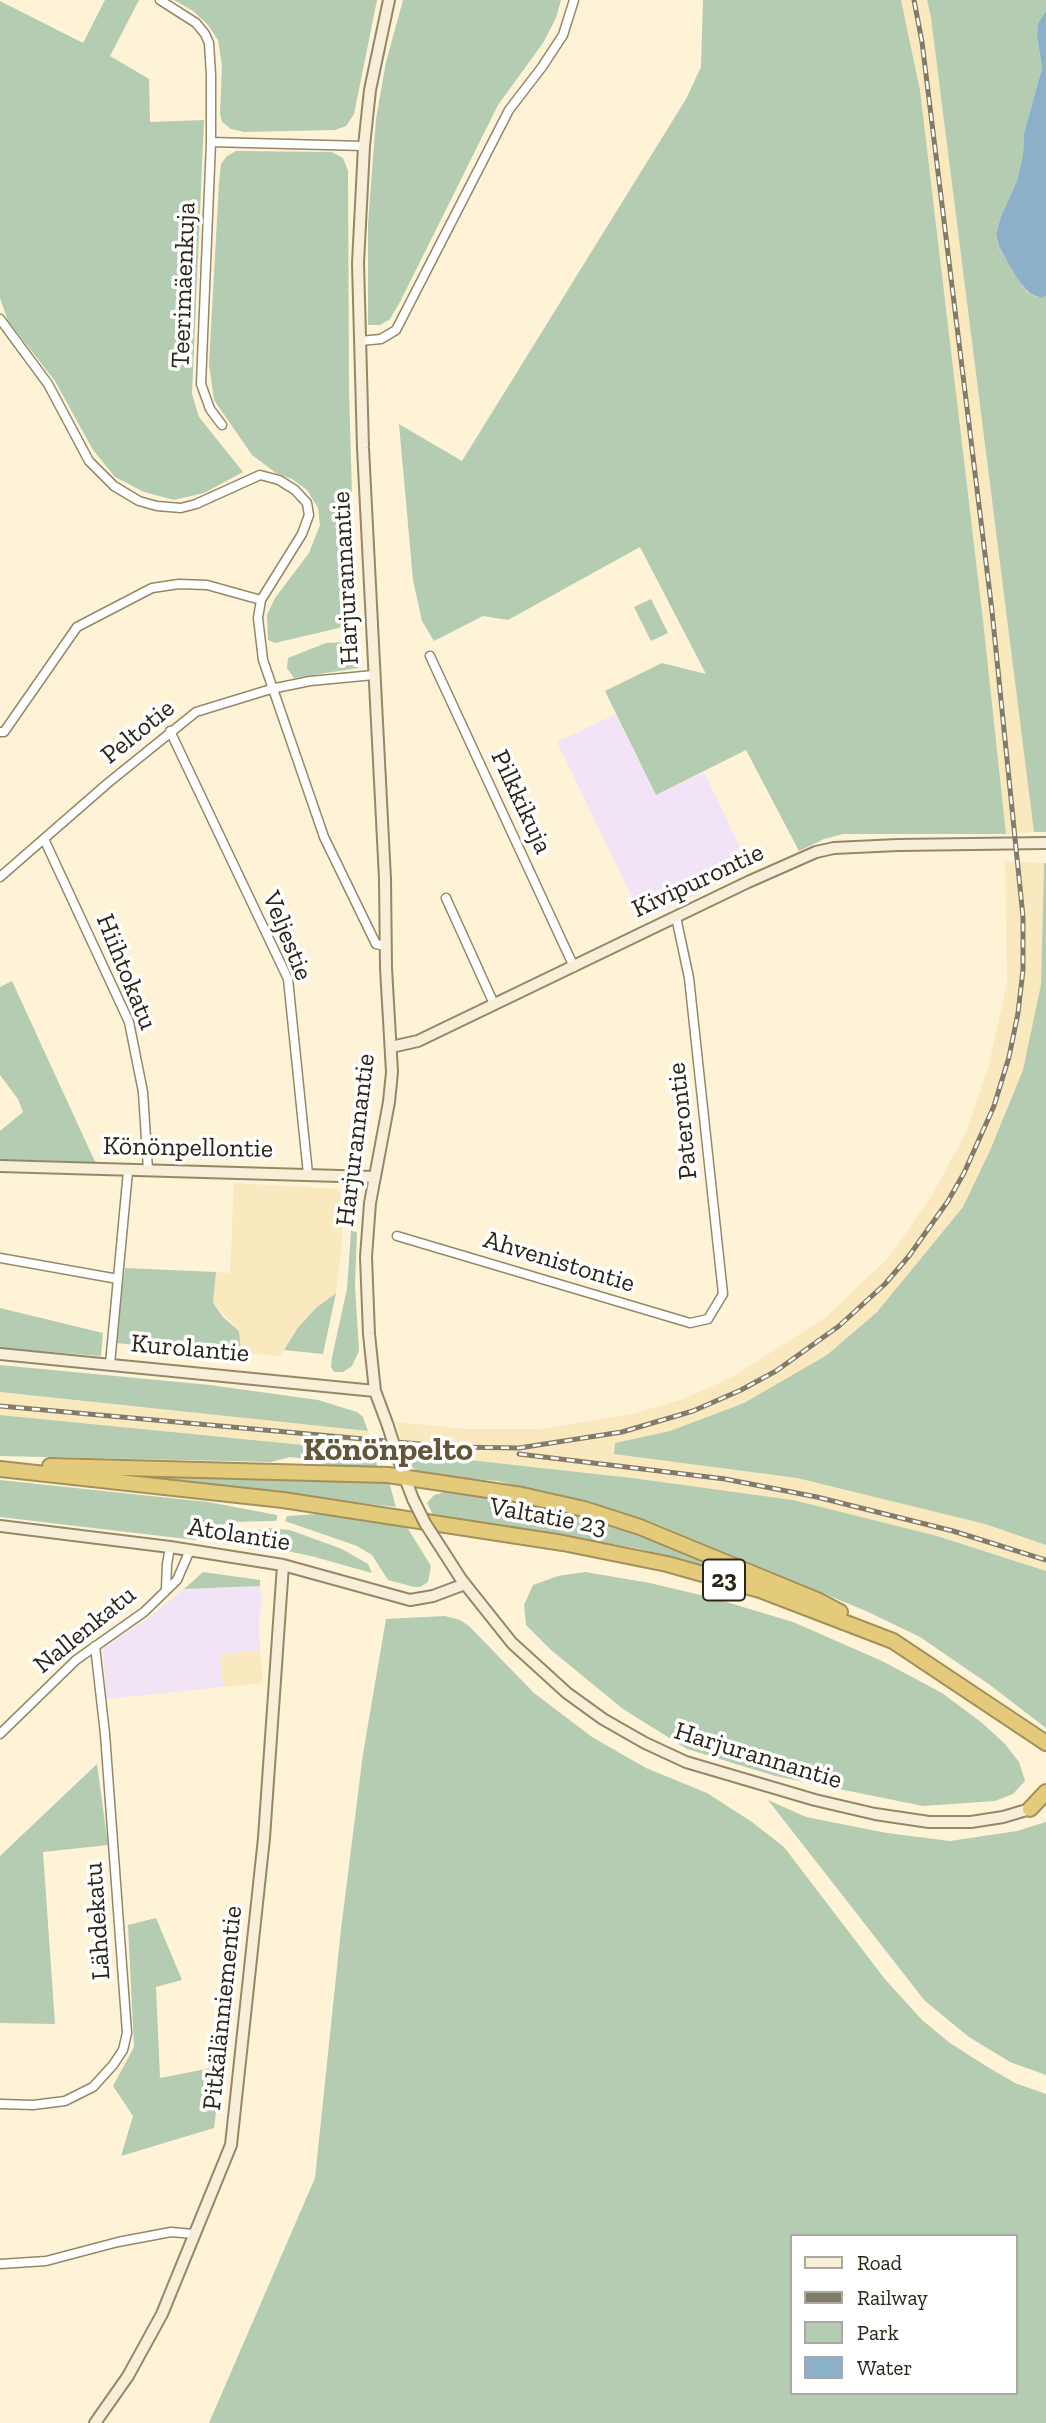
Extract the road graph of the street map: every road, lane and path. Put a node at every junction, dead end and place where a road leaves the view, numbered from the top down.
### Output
1 (160, 0) edge
2 (389, 0) edge
3 (574, 0) edge
4 (211, 142) junction
5 (364, 146) junction
6 (0, 319) edge
7 (360, 341) junction
8 (222, 425) dead end
9 (261, 600) junction
10 (430, 656) dead end
11 (374, 675) junction
12 (271, 689) junction
13 (170, 731) junction
14 (0, 733) edge
15 (44, 839) junction
16 (1046, 843) edge
17 (0, 877) edge
18 (446, 898) dead end
19 (676, 917) junction
20 (386, 946) junction
21 (574, 967) junction
22 (494, 1004) junction
23 (391, 1047) junction
24 (0, 1166) edge
25 (148, 1170) junction
26 (128, 1171) junction
27 (308, 1174) junction
28 (374, 1177) junction
29 (397, 1236) dead end
30 (0, 1258) edge
31 (118, 1279) junction
32 (708, 1318) joint
33 (0, 1354) edge
34 (110, 1364) junction
35 (375, 1391) junction
36 (0, 1467) edge
37 (403, 1471) junction
38 (0, 1526) edge
39 (170, 1547) junction
40 (190, 1550) junction
41 (283, 1565) junction
42 (463, 1582) junction
43 (166, 1589) junction
44 (893, 1641) junction
45 (95, 1646) junction
46 (1027, 1728) junction
47 (0, 1734) edge
48 (1046, 1743) edge
49 (1046, 1757) edge
50 (1046, 1792) edge
51 (1046, 1805) edge
52 (1030, 1809) junction
53 (0, 2104) edge
54 (194, 2234) junction
55 (0, 2264) edge
56 (95, 2423) edge

1 - 4 street, Teerimäenkuja
2 - 5 street, Harjurannantie
3 - 7 street
4 - 5 street
4 - 8 street, Teerimäenkuja
5 - 7 street, Harjurannantie
6 - 9 street
7 - 11 street, Harjurannantie
9 - 12 street
9 - 14 street
10 - 21 street, Pilkkikuja
11 - 12 street, Peltotie
11 - 20 street, Harjurannantie
12 - 13 street, Peltotie
12 - 20 street
13 - 15 street, Peltotie
13 - 27 street, Veljestie
15 - 17 street, Peltotie
15 - 25 street, Hiihtokatu
16 - 19 street, Kivipurontie
18 - 22 street
19 - 21 street, Kivipurontie
19 - 32 street, Paterontie
20 - 23 street, Harjurannantie
21 - 22 street, Kivipurontie
22 - 23 street, Kivipurontie
23 - 28 street, Harjurannantie
24 - 26 street, Könönpellontie
25 - 26 street, Könönpellontie
25 - 27 street, Könönpellontie
26 - 31 street
27 - 28 street, Könönpellontie
28 - 35 street, Harjurannantie
29 - 32 street, Ahvenistontie
30 - 31 street
31 - 34 street
33 - 34 street, Kurolantie
34 - 35 street, Kurolantie
35 - 37 street, Harjurannantie, bridge
36 - 37 highway
36 - 44 highway, Valtatie 23 / 23
37 - 42 street, Harjurannantie, bridge
37 - 44 highway
38 - 39 street, Atolantie
39 - 40 street, Atolantie
39 - 43 street, Nallenkatu
40 - 41 street, Atolantie
40 - 43 street, Nallenkatu
41 - 42 street, Atolantie
41 - 54 street, Pitkälänniementie
42 - 52 street, Harjurannantie
43 - 45 street, Nallenkatu
44 - 46 highway, Valtatie 23 / 23
45 - 47 street, Nallenkatu
45 - 53 street, Lähdekatu
46 - 48 highway, Valtatie 23 / 23
46 - 49 highway
50 - 52 highway
51 - 52 highway
54 - 55 street
54 - 56 street, Pitkälänniementie

